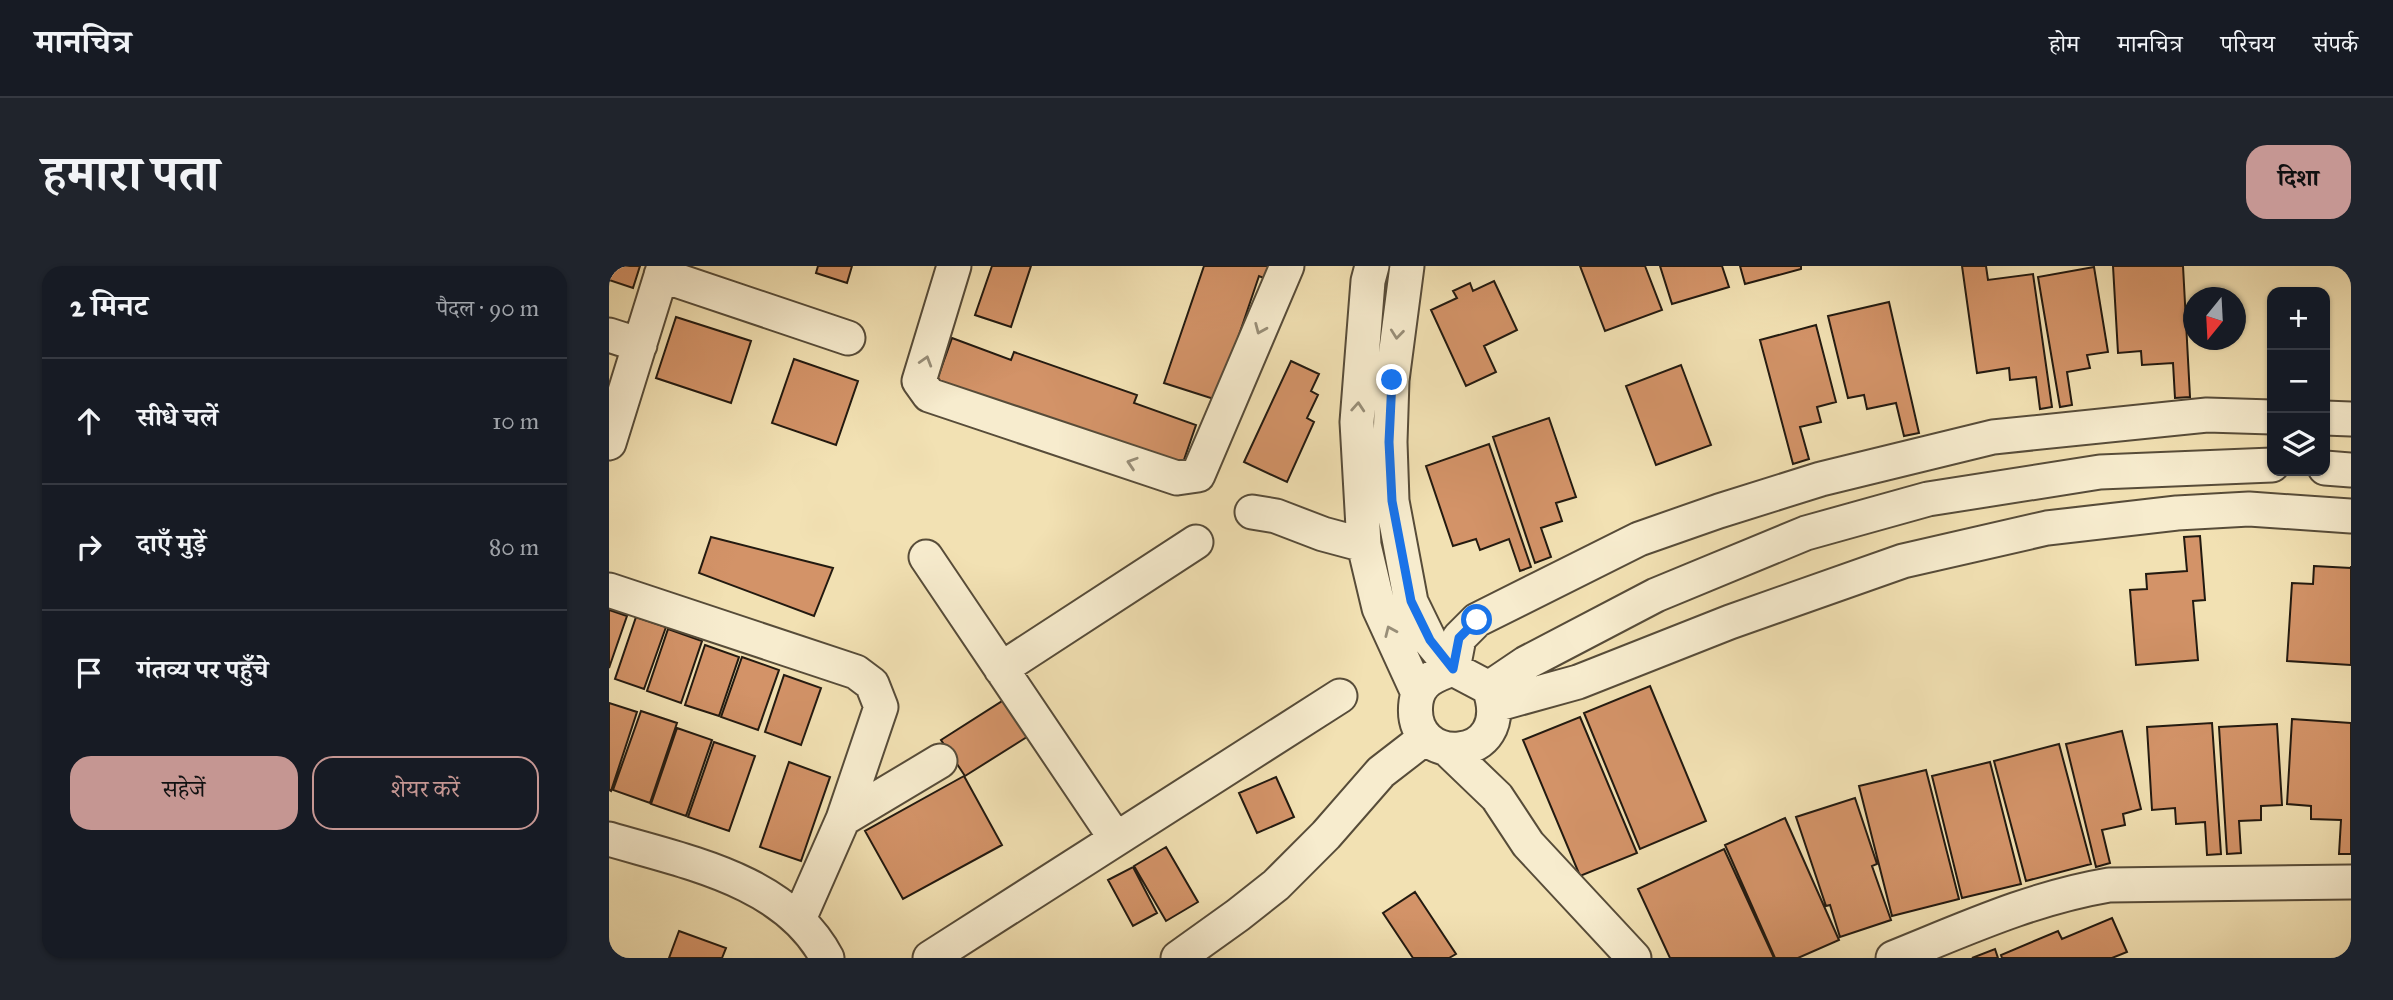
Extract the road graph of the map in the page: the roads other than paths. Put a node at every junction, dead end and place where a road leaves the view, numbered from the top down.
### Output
1 (954, 266) edge
2 (1286, 266) edge
3 (1372, 266) edge
4 (1407, 266) edge
5 (662, 271) edge
6 (609, 335) edge
7 (848, 338) dead end
8 (641, 345) junction
9 (2267, 417) edge
10 (2330, 418) edge
11 (2351, 419) edge
12 (609, 443) edge
13 (2267, 465) edge
14 (2330, 468) edge
15 (2351, 470) edge
16 (1252, 512) dead end
17 (2351, 516) edge
18 (1196, 542) dead end
19 (1364, 545) junction
20 (926, 557) dead end
21 (609, 590) edge
22 (1001, 669) junction
23 (1453, 669) junction
24 (1418, 693) junction
25 (1340, 696) dead end
26 (1493, 706) junction
27 (1437, 744) junction
28 (940, 761) dead end
29 (1497, 797) junction
30 (843, 820) junction
31 (609, 839) edge
32 (1117, 839) junction
33 (2351, 882) edge
34 (799, 919) junction
35 (829, 953) edge
36 (930, 958) edge
37 (1178, 958) edge
38 (1634, 958) edge
39 (1893, 958) edge

2 -> 1 street
19 -> 3 street
4 -> 23 street
5 - 7 street
5 - 8 street
6 - 8 street
8 - 12 street
9 - 23 street
10 - 11 street
13 - 26 street
14 - 15 street
16 - 19 street
17 - 26 street
18 - 22 street
24 -> 19 street
20 - 22 street
21 - 30 street
22 - 32 street
23 - 24 street
23 - 26 street
24 - 27 street
25 - 32 street
26 - 27 street
26 - 29 street
27 - 29 street
27 - 37 street
28 - 30 street
29 - 38 street
30 - 34 street
31 - 34 street
32 - 36 street
33 - 39 street
34 - 35 street

